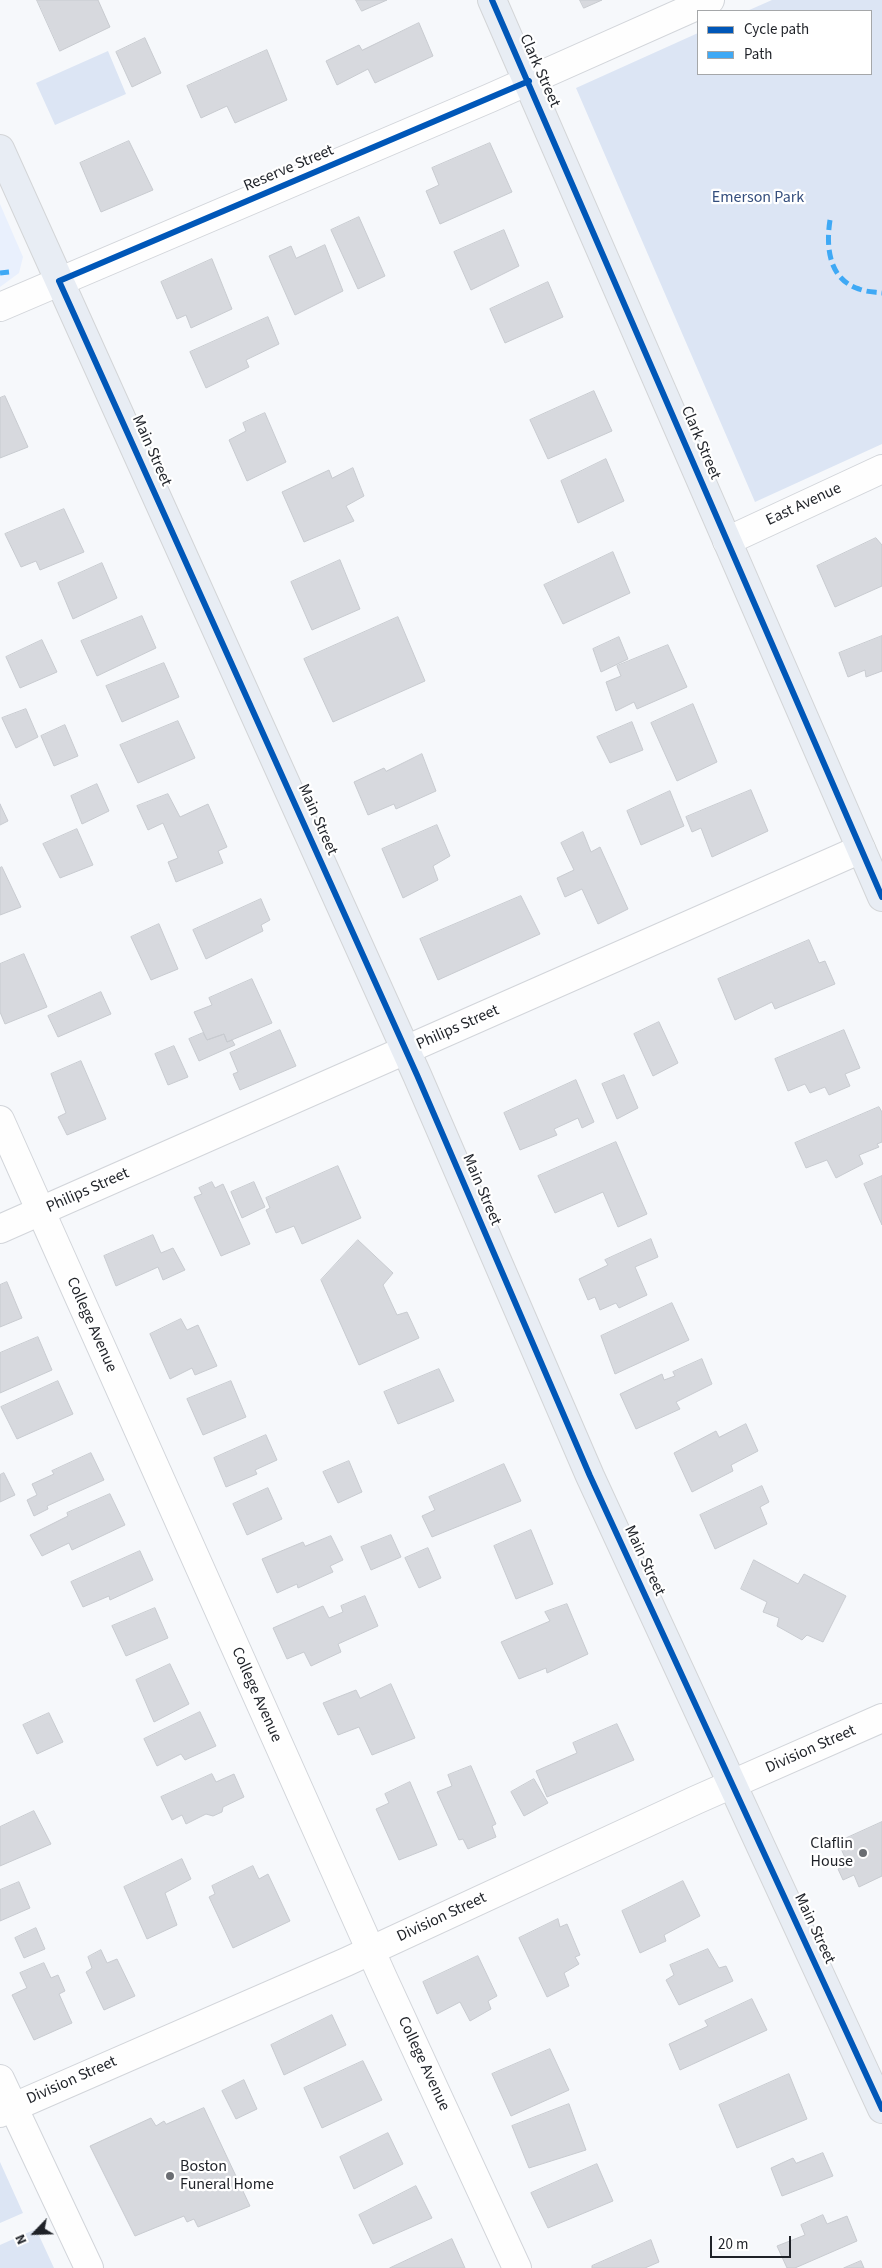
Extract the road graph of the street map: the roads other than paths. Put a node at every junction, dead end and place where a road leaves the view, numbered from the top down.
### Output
1 (492, 0) edge
2 (710, 0) edge
3 (529, 81) junction
4 (0, 149) edge
5 (59, 281) junction
6 (0, 308) edge
7 (882, 469) edge
8 (727, 541) junction
9 (861, 849) junction
10 (882, 897) edge
11 (406, 1051) junction
12 (0, 1120) edge
13 (40, 1211) junction
14 (0, 1229) edge
15 (882, 1718) edge
16 (731, 1785) junction
17 (370, 1951) junction
18 (0, 2079) edge
19 (882, 2109) edge
20 (7, 2110) edge
21 (89, 2268) edge
22 (517, 2268) edge

1 - 3 main road, Clark Street
2 - 3 street, Reserve Street
3 - 5 street, Reserve Street
3 - 8 main road, Clark Street
4 - 5 main road, Main Street
5 - 6 street, Reserve Street
5 - 11 main road, Main Street
7 - 8 street, East Avenue
8 - 9 main road, Clark Street
9 - 10 main road, Clark Street
9 - 11 street, Philips Street
11 - 13 street, Philips Street
11 - 16 main road, Main Street
12 - 13 street, College Avenue
13 - 14 street, Philips Street
13 - 17 street, College Avenue
15 - 16 street, Division Street
16 - 17 street, Division Street
16 - 19 main road, Main Street
17 - 20 street, Division Street
17 - 22 street, College Avenue
18 - 20 street
20 - 21 street

